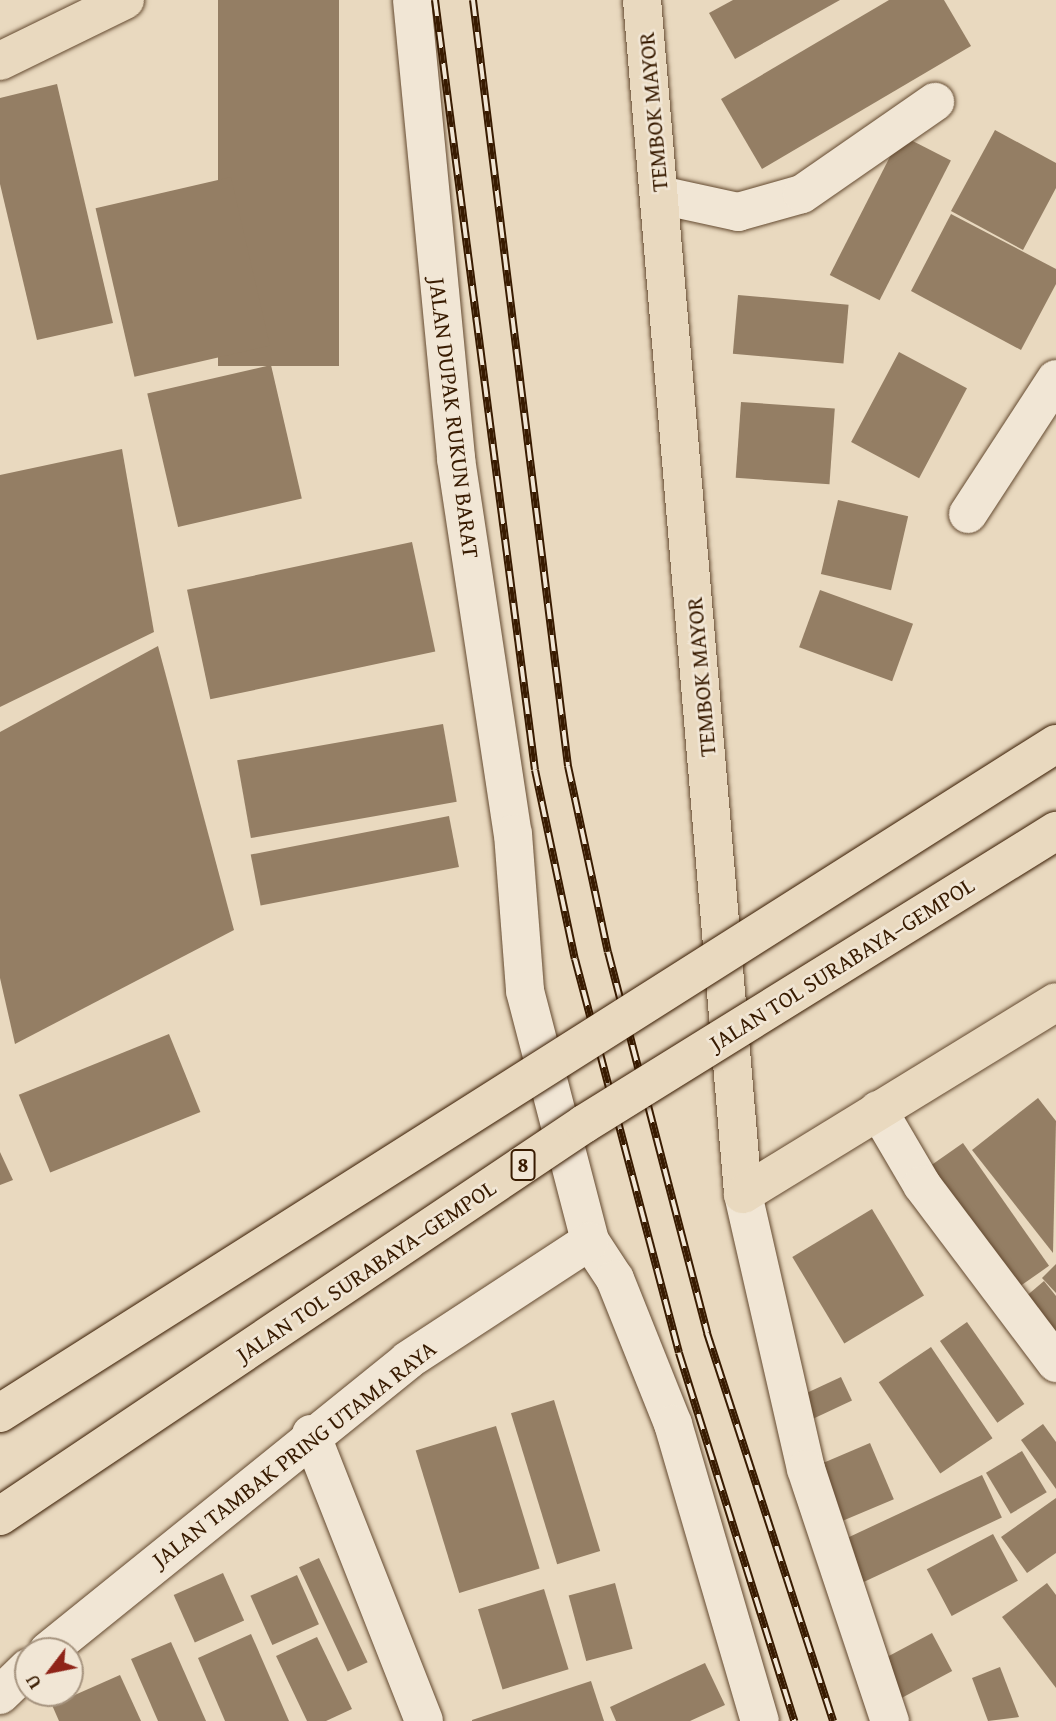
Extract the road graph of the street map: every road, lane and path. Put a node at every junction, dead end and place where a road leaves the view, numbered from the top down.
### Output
1 (125, 0) edge
2 (412, 0) edge
3 (642, 0) edge
4 (0, 61) edge
5 (935, 102) dead end
6 (660, 195) junction
7 (1056, 379) edge
8 (968, 514) dead end
9 (1056, 744) edge
10 (1056, 831) edge
11 (1056, 1002) edge
12 (878, 1110) junction
13 (743, 1194) junction
14 (590, 1241) junction
15 (1056, 1363) edge
16 (0, 1413) edge
17 (311, 1434) junction
18 (0, 1516) edge
19 (65, 1637) edge
20 (14, 1682) edge
21 (0, 1695) edge
22 (424, 1721) edge
23 (760, 1721) edge
24 (890, 1721) edge

1 - 4 main road
2 - 14 street, JALAN DUPAK RUKUN BARAT
3 - 6 main road, TEMBOK MAYOR
5 - 6 street
6 - 13 main road, TEMBOK MAYOR
7 - 8 street
9 - 16 main road, bridge
10 - 18 main road, JALAN TOL SURABAYA–GEMPOL / 8, bridge
11 - 12 main road
12 - 13 main road
12 - 15 street
13 - 24 street
14 - 17 street, JALAN TAMBAK PRING UTAMA RAYA
14 - 23 street
17 - 19 street, JALAN TAMBAK PRING UTAMA RAYA
17 - 22 street
20 - 21 street

